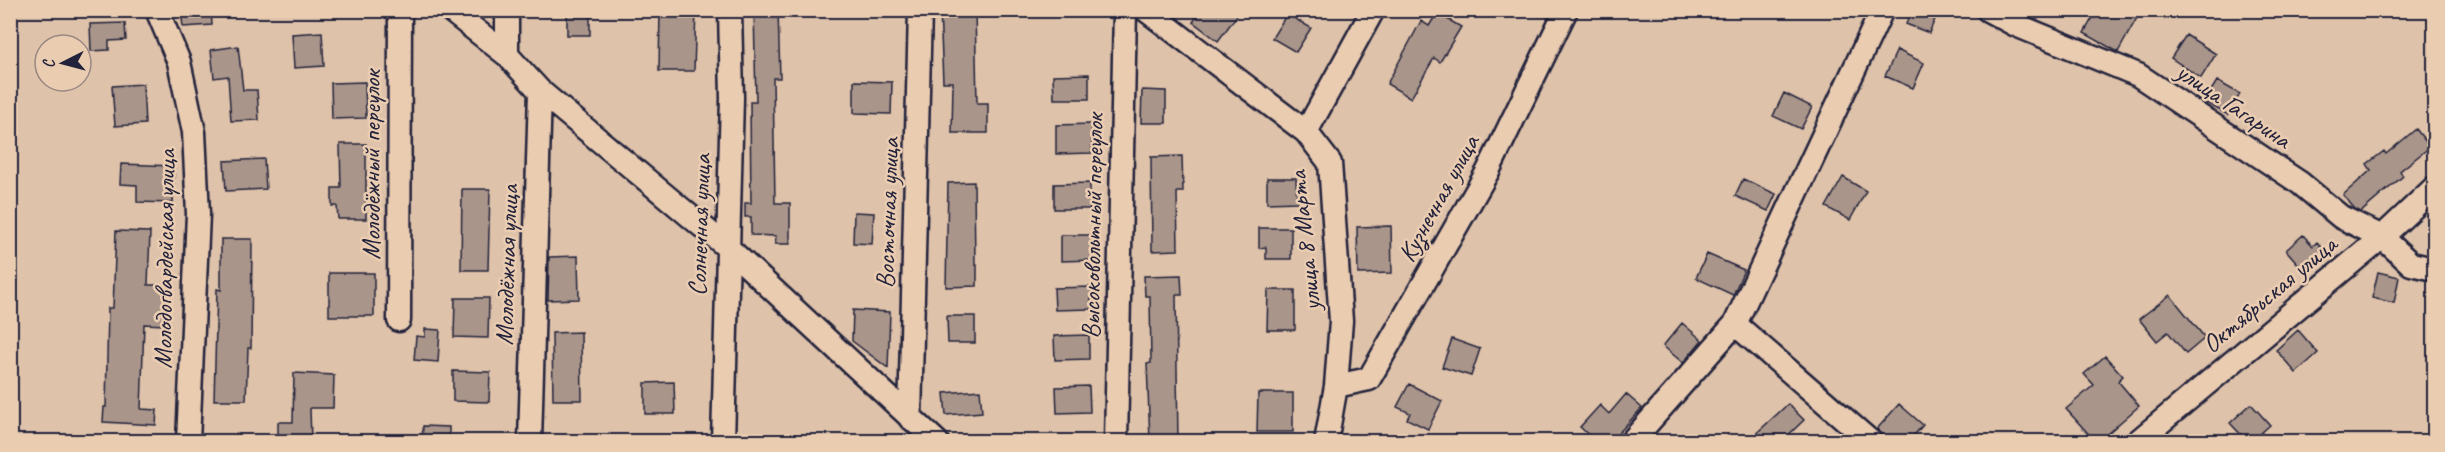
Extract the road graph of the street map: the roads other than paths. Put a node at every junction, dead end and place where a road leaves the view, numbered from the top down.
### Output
1 (157, 10) edge
2 (400, 10) edge
3 (450, 10) edge
4 (507, 10) edge
5 (730, 10) edge
6 (920, 10) edge
7 (1125, 10) edge
8 (1146, 10) edge
9 (1373, 10) edge
10 (1566, 10) edge
11 (1882, 10) edge
12 (1988, 10) edge
13 (507, 55) junction
14 (540, 91) junction
15 (1306, 132) junction
16 (2434, 188) edge
17 (2382, 237) junction
18 (727, 247) junction
19 (2434, 269) edge
20 (399, 320) dead end
21 (1735, 324) junction
22 (1336, 386) junction
23 (910, 418) junction
24 (188, 441) edge
25 (530, 441) edge
26 (723, 441) edge
27 (937, 441) edge
28 (1116, 441) edge
29 (1326, 441) edge
30 (1631, 441) edge
31 (1871, 441) edge
32 (2138, 441) edge

1 - 24 street, Молодогвардейская улица
2 - 20 street, Молодёжный переулок
3 - 13 street
4 - 13 street
5 - 18 street, Солнечная улица
6 - 23 street, Восточная улица
7 - 28 street, Высоковольтный переулок
8 - 15 street, улица 8 Марта
9 - 15 street
10 - 22 street, Кузнечная улица
11 - 21 street
12 - 17 street, улица Гагарина
13 - 14 street
14 - 18 street
14 - 25 street, Молодёжная улица
15 - 22 street, улица 8 Марта
16 - 17 street, Октябрьская улица
17 - 19 street, улица Гагарина
17 - 32 street, Октябрьская улица
18 - 23 street
18 - 26 street, Солнечная улица
21 - 30 street
21 - 31 street
22 - 29 street, улица 8 Марта
23 - 27 street

